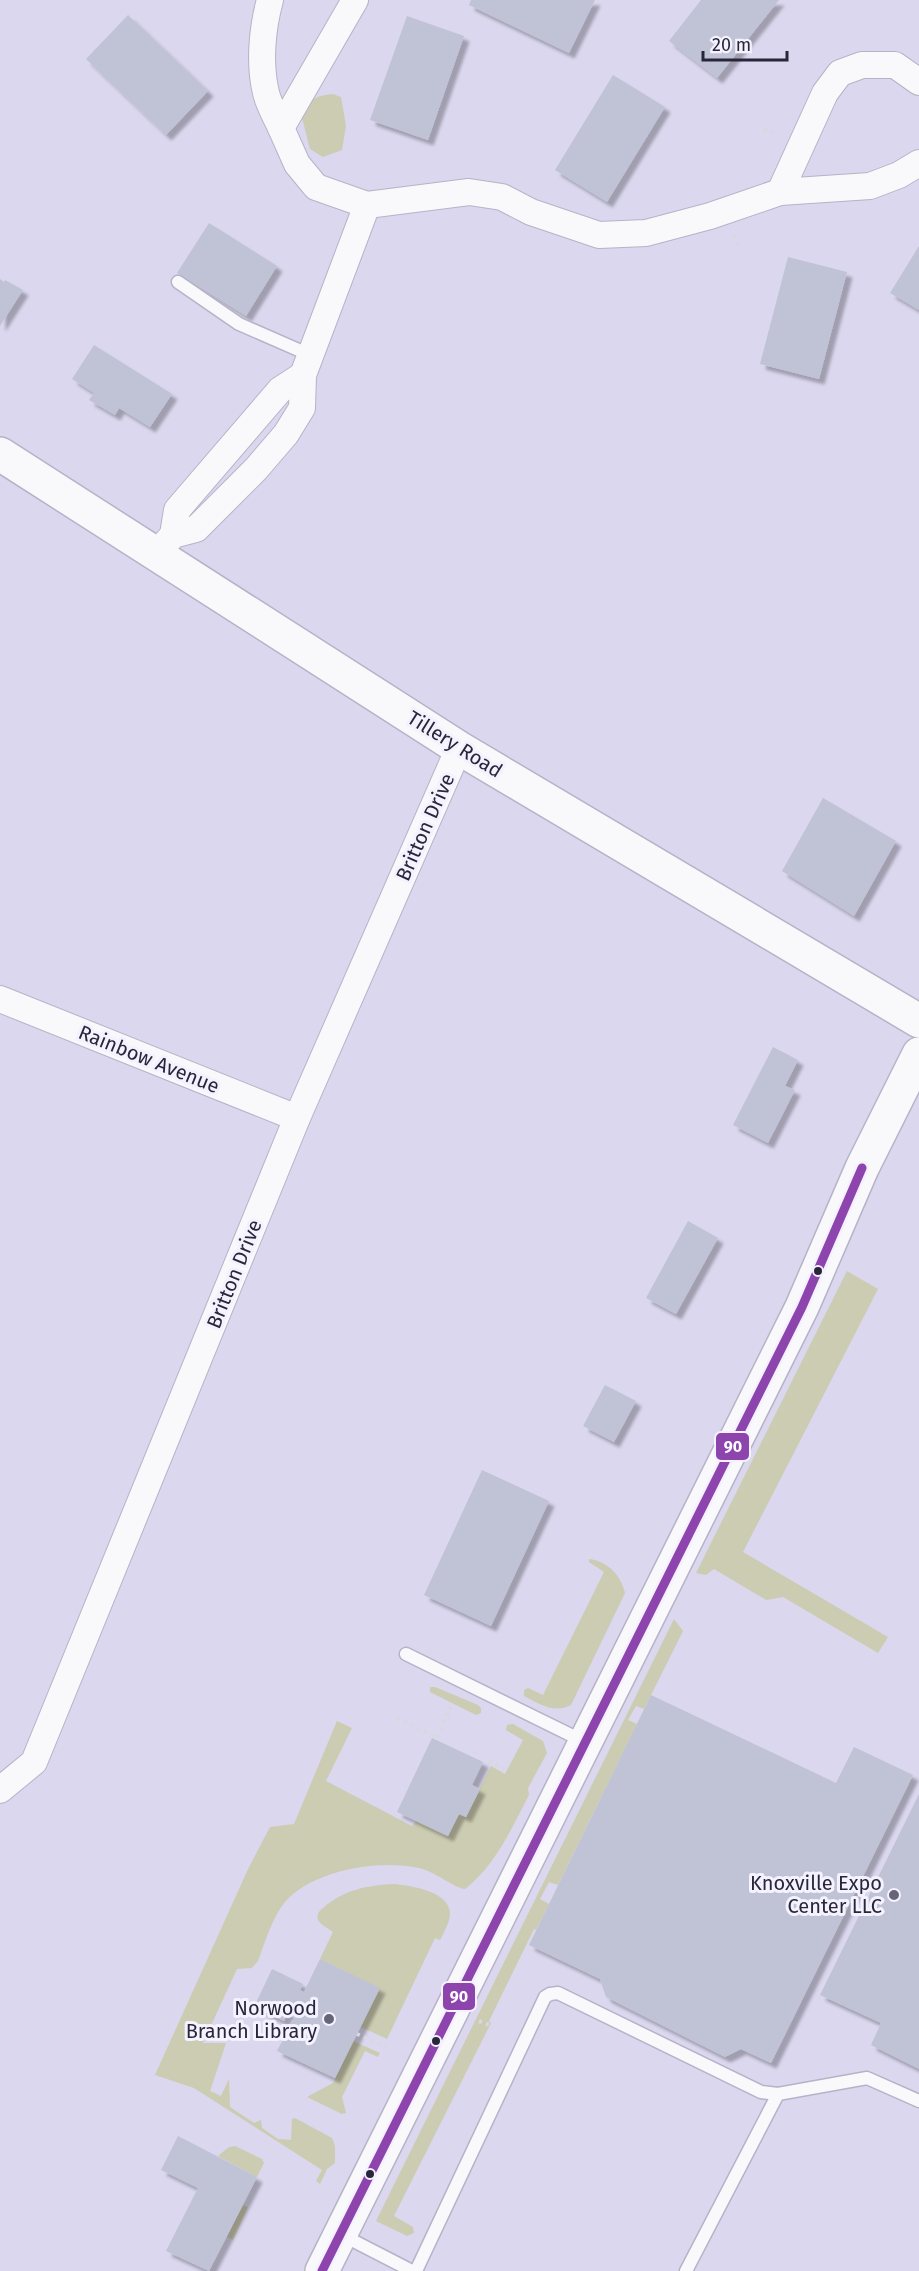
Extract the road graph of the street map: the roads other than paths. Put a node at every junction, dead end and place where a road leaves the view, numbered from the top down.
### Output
1 (270, 0) edge
2 (356, 0) edge
3 (919, 82) edge
4 (281, 128) junction
5 (919, 162) edge
6 (780, 192) junction
7 (367, 205) junction
8 (178, 282) dead end
9 (306, 365) junction
10 (0, 454) edge
11 (165, 544) junction
12 (459, 748) junction
13 (0, 999) edge
14 (919, 1021) edge
15 (919, 1054) edge
16 (297, 1118) junction
17 (406, 1654) dead end
18 (586, 1742) junction
19 (0, 1790) edge
20 (778, 2094) junction
21 (919, 2101) edge
22 (341, 2234) junction
23 (322, 2271) edge
24 (414, 2271) edge
25 (686, 2271) edge

1 - 4 street
2 - 4 street
3 - 6 street
4 - 7 street
5 - 6 street
6 - 7 street
7 - 9 street
8 - 9 lane
9 - 11 street
10 - 11 main road, Tillery Road
11 - 12 main road, Tillery Road
12 - 14 main road, Tillery Road
12 - 16 street, Britton Drive
13 - 16 street, Rainbow Avenue
15 - 18 main road
16 - 19 street, Britton Drive
17 - 18 lane
18 - 22 main road
20 - 21 lane
20 - 24 lane
20 - 25 lane
22 - 23 main road
22 - 24 lane

